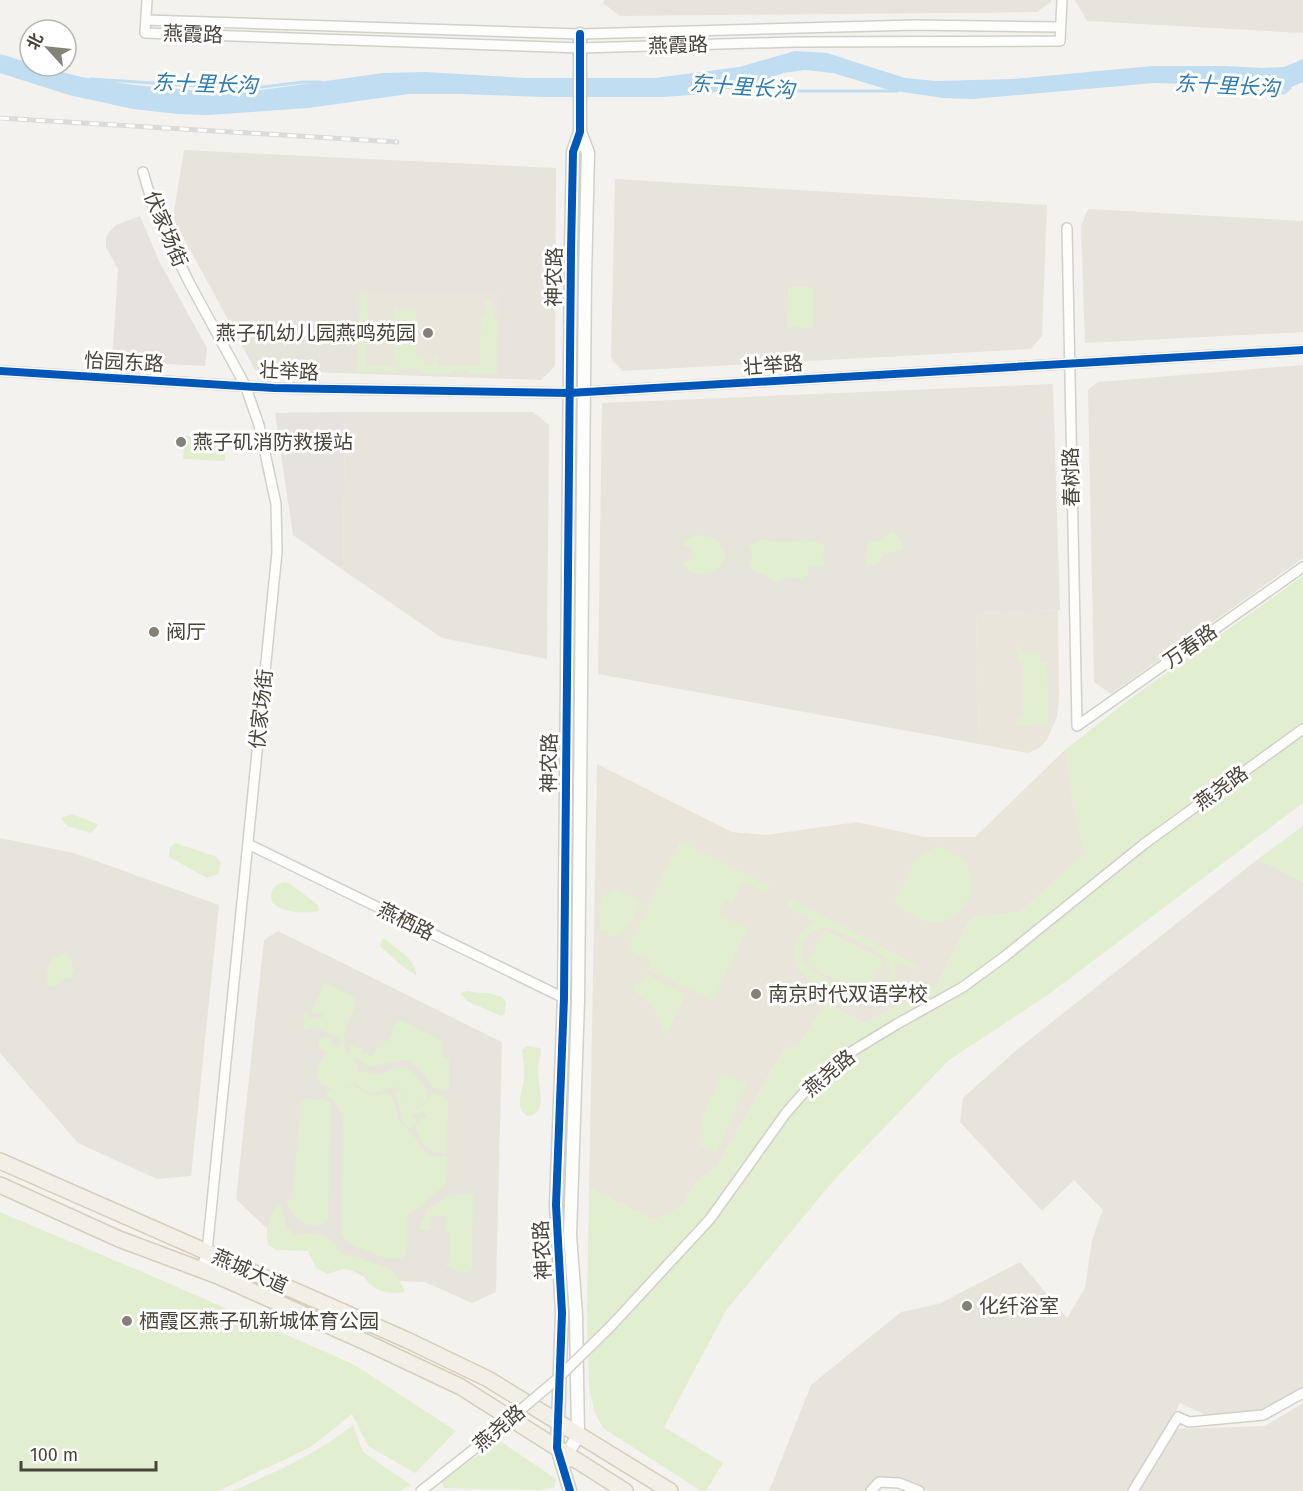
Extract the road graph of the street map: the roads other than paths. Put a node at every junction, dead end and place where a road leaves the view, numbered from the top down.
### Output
1 (147, 0) edge
2 (1062, 0) edge
3 (146, 20) junction
4 (1060, 27) junction
5 (580, 34) junction
6 (580, 48) junction
7 (580, 132) junction
8 (143, 172) dead end
9 (1067, 228) dead end
10 (1303, 350) edge
11 (1068, 363) junction
12 (0, 371) edge
13 (245, 385) junction
14 (569, 393) junction
15 (584, 393) junction
16 (1303, 567) edge
17 (1077, 726) joint
18 (1303, 729) edge
19 (248, 844) junction
20 (564, 998) junction
21 (0, 1161) edge
22 (0, 1185) edge
23 (207, 1252) junction
24 (201, 1270) junction
25 (1303, 1393) edge
26 (559, 1423) junction
27 (578, 1436) junction
28 (562, 1451) junction
29 (421, 1491) edge
30 (570, 1491) edge
31 (625, 1491) edge
32 (670, 1491) edge
33 (871, 1491) edge
34 (919, 1491) edge
35 (1133, 1491) edge

1 - 3 street
2 - 4 street
3 - 5 street, 燕霞路
3 - 6 street, 燕霞路
4 - 5 street, 燕霞路
4 - 6 street, 燕霞路
5 - 6 street, 神农路
6 - 7 street, 神农路
7 - 14 street, 神农路
7 - 15 street, 神农路
8 - 13 street, 伏家场街
9 - 11 street, 春树路
10 - 11 street, 壮举路
11 - 15 street, 壮举路
11 - 17 street, 春树路
12 - 13 street, 怡园东路
13 - 14 street, 壮举路
13 - 19 street, 伏家场街
14 - 15 street, 壮举路
14 - 20 street, 神农路
15 - 27 street, 神农路
16 - 17 street, 万春路
18 - 29 street, 燕尧路, bridge
19 - 20 street, 燕栖路
19 - 23 street, 伏家场街
20 - 26 street, 神农路
21 - 23 main road, 燕城大道
22 - 24 main road, 燕城大道
23 - 24 street, 伏家场街
23 - 26 main road, 燕城大道
24 - 28 main road, 燕城大道
25 - 35 street
26 - 27 main road, 燕城大道
26 - 28 street, 神农路
27 - 28 street
27 - 32 main road, 燕城大道
28 - 30 street, 神农路
28 - 31 main road, 燕城大道
33 - 34 street

